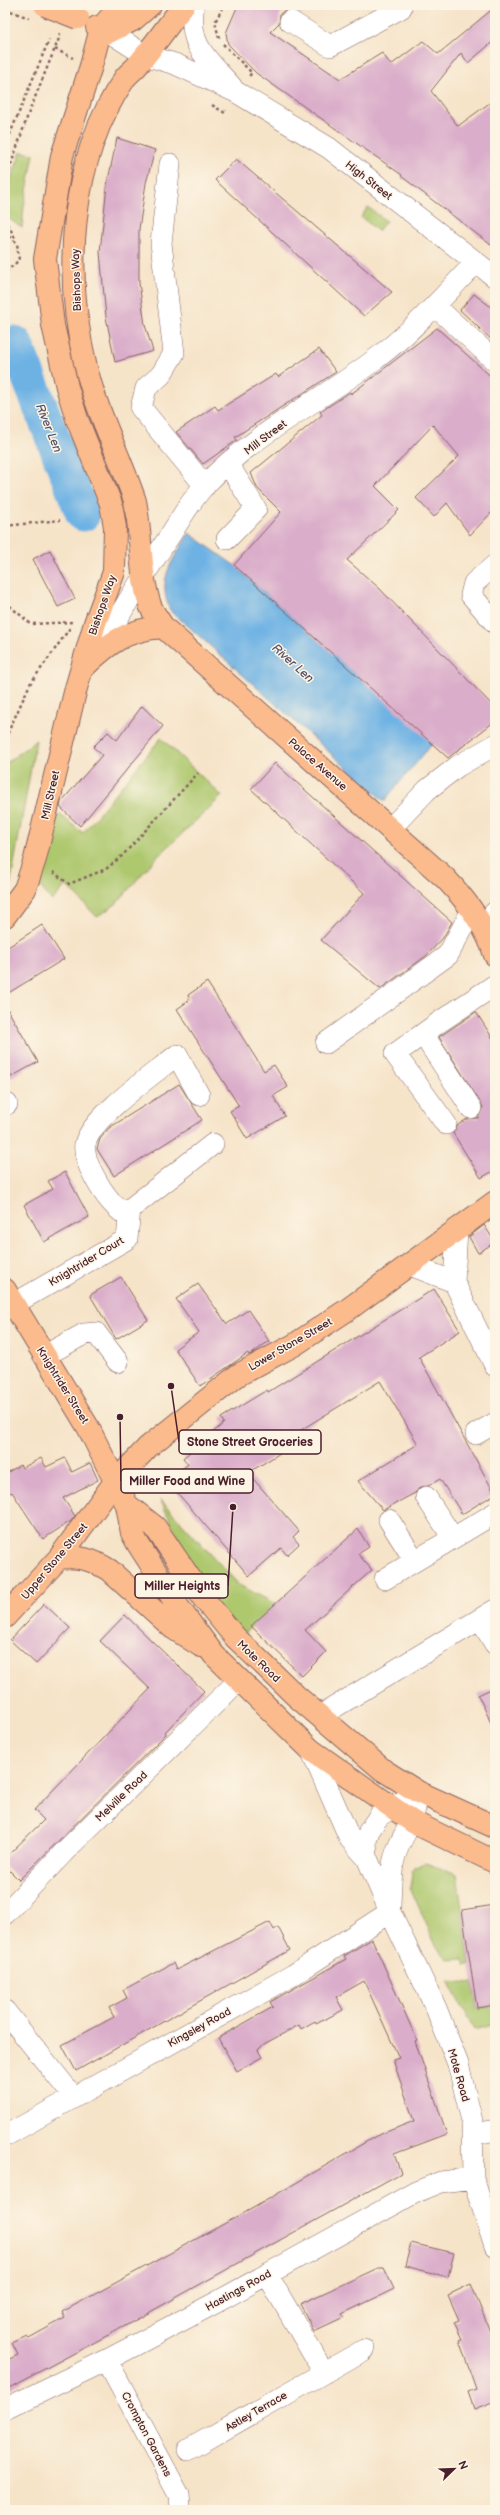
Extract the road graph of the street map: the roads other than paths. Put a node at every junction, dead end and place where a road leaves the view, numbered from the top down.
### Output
1 (45, 5) edge
2 (121, 5) edge
3 (150, 5) edge
4 (184, 5) edge
5 (194, 5) edge
6 (402, 6) edge
7 (290, 21) dead end
8 (105, 30) junction
9 (145, 54) junction
10 (236, 92) junction
11 (170, 164) dead end
12 (475, 263) junction
13 (495, 277) edge
14 (435, 306) junction
15 (495, 360) edge
16 (228, 464) junction
17 (204, 486) junction
18 (228, 539) dead end
19 (495, 565) edge
20 (143, 576) junction
21 (494, 619) edge
22 (163, 627) junction
23 (99, 651) junction
24 (83, 668) junction
25 (495, 745) edge
26 (391, 828) junction
27 (5, 916) edge
28 (484, 917) edge
29 (495, 955) edge
30 (495, 985) edge
31 (423, 1034) junction
32 (326, 1043) dead end
33 (199, 1095) dead end
34 (471, 1108) dead end
35 (446, 1124) dead end
36 (213, 1144) dead end
37 (495, 1202) edge
38 (129, 1217) junction
39 (458, 1229) junction
40 (410, 1265) junction
41 (454, 1282) junction
42 (8, 1301) edge
43 (44, 1356) junction
44 (118, 1362) dead end
45 (495, 1366) edge
46 (495, 1423) edge
47 (476, 1434) dead end
48 (114, 1483) junction
49 (426, 1497) dead end
50 (127, 1505) junction
51 (495, 1513) edge
52 (389, 1520) dead end
53 (453, 1538) junction
54 (59, 1558) junction
55 (415, 1561) junction
56 (385, 1580) dead end
57 (488, 1614) edge
58 (5, 1617) edge
59 (495, 1644) edge
60 (214, 1655) junction
61 (239, 1680) junction
62 (320, 1716) junction
63 (311, 1750) junction
64 (418, 1792) junction
65 (391, 1807) junction
66 (413, 1822) junction
67 (495, 1827) edge
68 (367, 1858) junction
69 (495, 1862) edge
70 (390, 1912) junction
71 (5, 1914) edge
72 (5, 2011) edge
73 (73, 2096) junction
74 (495, 2130) edge
75 (472, 2135) junction
76 (5, 2136) edge
77 (473, 2178) junction
78 (495, 2246) edge
79 (267, 2274) junction
80 (364, 2350) dead end
81 (107, 2360) junction
82 (324, 2373) junction
83 (5, 2409) edge
84 (188, 2450) dead end
85 (180, 2510) edge

1 - 8 highway, bridge
2 - 8 highway
3 - 8 highway
4 - 9 highway, Bishops Way
5 - 10 street, High Street
6 - 7 street
8 - 9 street, High Street
8 - 24 highway, Bishops Way
9 - 10 street, High Street
9 - 20 highway, Bishops Way
10 - 12 street, High Street
11 - 17 street
12 - 13 street, High Street
12 - 14 street, Mill Street
14 - 15 street
14 - 16 street, Mill Street
16 - 17 street, Mill Street
16 - 18 street
17 - 20 street, Mill Street
19 - 21 street
20 - 22 highway, Palace Avenue
20 - 23 street, Mill Street
22 - 23 highway
22 - 26 highway, Palace Avenue
23 - 24 highway
24 - 27 highway, Mill Street
25 - 26 street
26 - 28 highway, Palace Avenue
28 - 29 highway, Palace Avenue
28 - 32 street
30 - 31 street
31 - 34 street
31 - 35 street
33 - 38 street
36 - 38 street
37 - 39 highway, Lower Stone Street
38 - 42 street, Knightrider Court
39 - 40 highway, Lower Stone Street
39 - 41 street
40 - 41 street
40 - 48 highway, Lower Stone Street
41 - 45 street
42 - 43 highway, Knightrider Street
43 - 44 street
43 - 48 highway, Knightrider Street
46 - 47 street
48 - 50 highway, Mote Road
48 - 54 highway, Upper Stone Street
49 - 53 street
50 - 60 highway, Mote Road
50 - 62 highway, Mote Road
51 - 53 street
52 - 55 street
53 - 55 street
54 - 58 highway, Upper Stone Street
54 - 60 highway
55 - 56 street
57 - 59 street
57 - 62 street
60 - 61 highway, Mote Road
61 - 63 highway, Mote Road
61 - 71 street, Melville Road
62 - 64 highway, Mote Road
63 - 65 highway, Mote Road
63 - 68 street, Mote Road
64 - 65 street, Mote Road
64 - 66 street, Mote Road
64 - 67 highway
65 - 66 highway, Mote Road
65 - 68 street, Mote Road
66 - 69 highway
66 - 70 street, Mote Road
68 - 70 street, Mote Road
70 - 73 street, Kingsley Road
70 - 75 street, Mote Road
72 - 73 street
73 - 76 street, Kingsley Road
74 - 75 street
75 - 77 street, Mote Road
77 - 78 street, Mote Road
77 - 79 street, Hastings Road
79 - 81 street, Hastings Road
79 - 82 street
80 - 82 street, Astley Terrace
81 - 83 street, Hastings Road
81 - 85 street, Crompton Gardens
82 - 84 street, Astley Terrace

